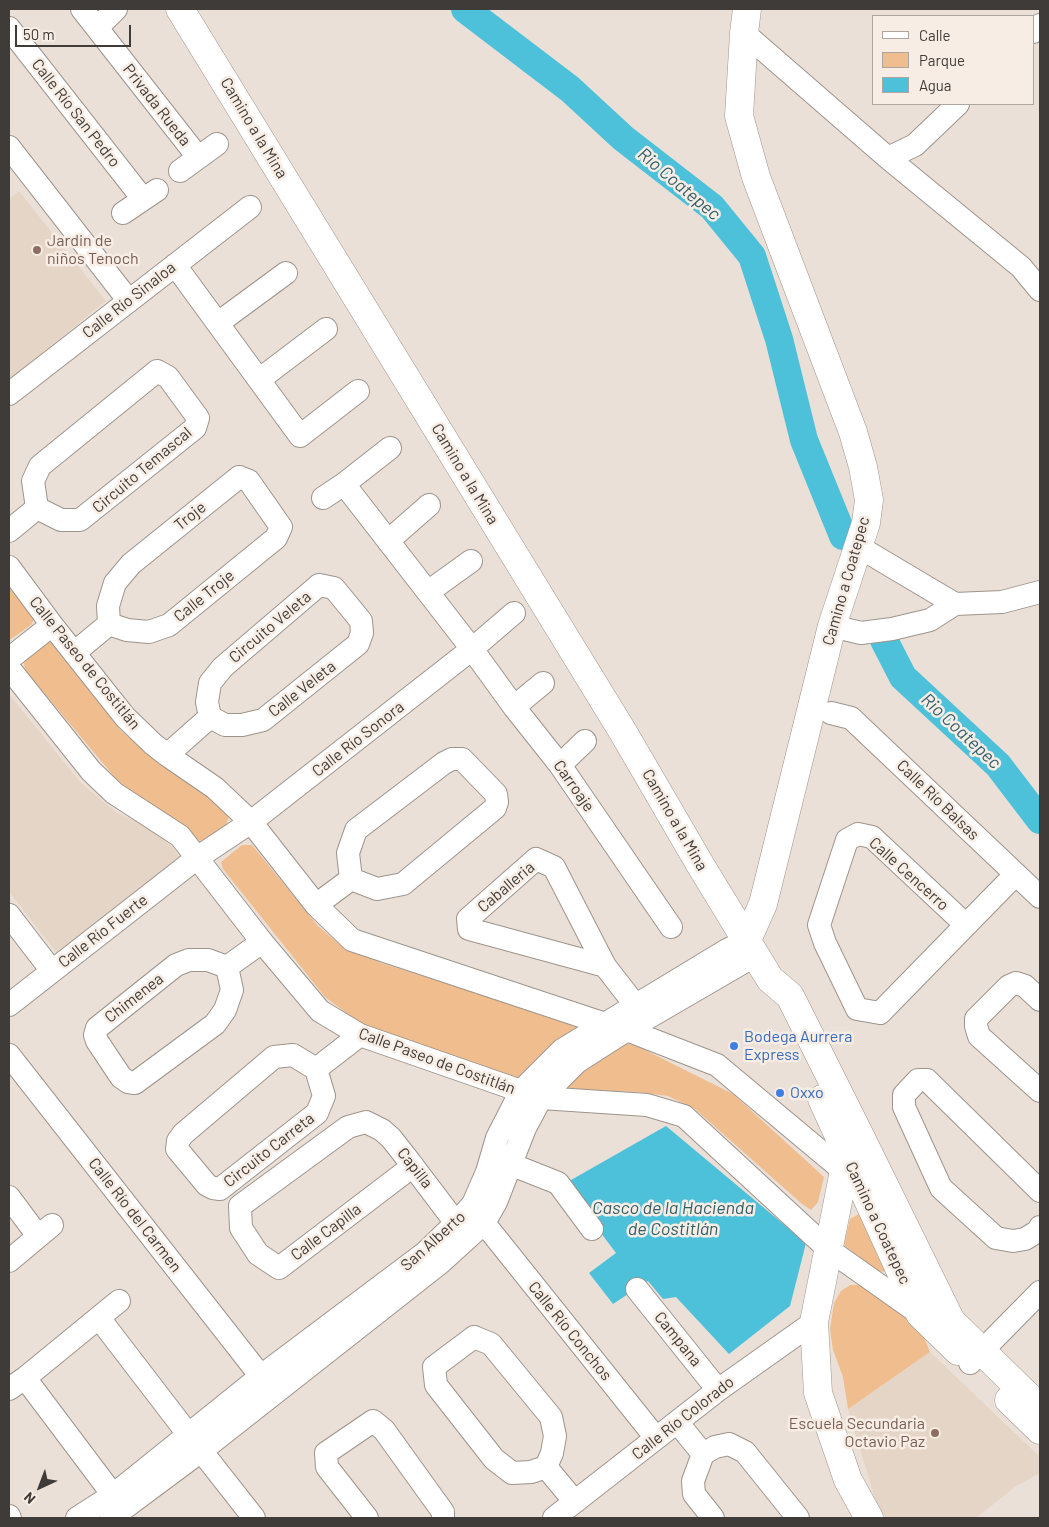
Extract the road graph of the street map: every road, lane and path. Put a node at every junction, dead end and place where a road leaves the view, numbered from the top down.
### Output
1 (82, 9) edge
2 (116, 9) edge
3 (180, 9) edge
4 (746, 21) edge
5 (9, 28) edge
6 (97, 28) junction
7 (957, 105) edge
8 (217, 144) dead end
9 (9, 147) edge
10 (198, 157) junction
11 (888, 158) junction
12 (180, 171) dead end
13 (250, 207) dead end
14 (123, 213) dead end
15 (175, 265) junction
16 (286, 273) dead end
17 (1040, 290) edge
18 (129, 301) junction
19 (218, 323) junction
20 (326, 329) dead end
21 (260, 379) junction
22 (358, 391) dead end
23 (9, 394) edge
24 (390, 448) dead end
25 (344, 484) junction
26 (323, 498) dead end
27 (428, 505) dead end
28 (37, 508) junction
29 (9, 531) edge
30 (276, 538) joint
31 (388, 541) junction
32 (859, 547) junction
33 (471, 561) dead end
34 (9, 567) edge
35 (428, 592) junction
36 (1040, 592) edge
37 (954, 604) junction
38 (514, 613) dead end
39 (109, 624) junction
40 (52, 625) junction
41 (832, 626) junction
42 (358, 644) joint
43 (472, 649) junction
44 (74, 653) junction
45 (9, 658) edge
46 (9, 668) edge
47 (543, 684) dead end
48 (514, 707) junction
49 (831, 713) dead end
50 (210, 717) junction
51 (585, 741) dead end
52 (167, 755) junction
53 (560, 765) junction
54 (252, 822) junction
55 (198, 858) junction
56 (1016, 874) junction
57 (351, 879) junction
58 (1040, 898) edge
59 (316, 905) junction
60 (9, 915) edge
61 (966, 926) junction
62 (671, 927) dead end
63 (262, 942) junction
64 (752, 947) junction
65 (605, 966) junction
66 (227, 967) junction
67 (52, 971) junction
68 (1040, 1000) edge
69 (9, 1004) edge
70 (636, 1006) junction
71 (605, 1024) junction
72 (627, 1030) junction
73 (360, 1035) junction
74 (9, 1055) edge
75 (316, 1069) junction
76 (1040, 1092) edge
77 (531, 1095) junction
78 (366, 1122) joint
79 (854, 1163) junction
80 (510, 1164) junction
81 (413, 1166) junction
82 (1040, 1191) edge
83 (9, 1198) edge
84 (891, 1199) junction
85 (456, 1223) junction
86 (484, 1223) junction
87 (592, 1229) dead end
88 (1039, 1231) edge
89 (828, 1249) junction
90 (9, 1261) edge
91 (637, 1289) dead end
92 (1040, 1292) edge
93 (119, 1301) dead end
94 (920, 1314) junction
95 (100, 1318) junction
96 (951, 1321) junction
97 (814, 1322) junction
98 (976, 1357) junction
99 (17, 1384) edge
100 (267, 1385) junction
101 (718, 1390) junction
102 (1040, 1408) edge
103 (677, 1422) junction
104 (1040, 1430) edge
105 (656, 1438) junction
106 (194, 1442) junction
107 (702, 1454) junction
108 (546, 1467) junction
109 (113, 1495) junction
110 (571, 1511) edge
111 (77, 1518) edge
112 (111, 1518) edge
113 (254, 1518) edge
114 (367, 1518) edge
115 (443, 1518) edge
116 (713, 1518) edge
117 (798, 1518) edge
118 (869, 1518) edge

1 - 6 street, Privada Rueda
2 - 6 street
3 - 64 main road, Camino a la Mina
4 - 11 street
4 - 32 main road, Camino a Coatepec
5 - 14 street, Calle Río San Pedro
6 - 10 street, Privada Rueda
7 - 11 street
8 - 10 street
9 - 18 street
10 - 12 street
11 - 17 street
13 - 15 street, Calle Río Sinaloa
15 - 18 street, Calle Río Sinaloa
15 - 19 street
16 - 19 street
18 - 23 street, Calle Río Sinaloa
19 - 21 street
20 - 21 street
21 - 22 street
24 - 25 street
25 - 26 street
25 - 31 street, Carroaje
27 - 31 street
28 - 28 street, Circuito Temascal
28 - 29 street
30 - 39 street, Calle Troje
30 - 39 street, Troje
31 - 35 street, Carroaje
32 - 37 street
32 - 41 main road, Camino a Coatepec
33 - 35 street
34 - 40 street, Calle Paseo de Costitlán
35 - 43 street, Carroaje
36 - 37 street
37 - 41 street
38 - 43 street, Calle Río Sonora
39 - 44 street
40 - 44 street, Calle Paseo de Costitlán
40 - 45 street
41 - 64 main road, Camino a Coatepec
42 - 50 street, Calle Veleta
42 - 50 street, Circuito Veleta
43 - 48 street, Carroaje
43 - 54 street, Calle Río Sonora
44 - 52 street, Calle Paseo de Costitlán
46 - 55 street, Calle Paseo de Costitlán
47 - 48 street
48 - 53 street, Carroaje
49 - 56 street, Calle Río Balsas
50 - 52 street
51 - 53 street
52 - 54 street, Calle Paseo de Costitlán
53 - 62 street, Carroaje
54 - 55 street, Calle Río Sonora
54 - 59 street, Calle Paseo de Costitlán
55 - 63 street, Calle Paseo de Costitlán
55 - 67 street, Calle Río Fuerte
56 - 58 street, Calle Río Balsas
56 - 61 street, Calle Cencerro
57 - 57 street
57 - 59 street
59 - 71 street, Calle Paseo de Costitlán
60 - 67 street
61 - 61 street, Calle Cencerro
63 - 66 street
63 - 73 street, Calle Paseo de Costitlán
64 - 70 street, San Alberto
64 - 72 street, San Alberto
64 - 79 main road, Camino a Coatepec
65 - 65 street, Caballeria
65 - 70 street, Caballeria
66 - 66 street, Chimenea
67 - 69 street, Calle Río Fuerte
68 - 76 street
70 - 71 street, San Alberto
71 - 72 street, Calle Paseo de Costitlán
71 - 77 street, San Alberto
72 - 77 street, San Alberto
72 - 79 street, Calle Paseo de Costitlán
73 - 75 street
73 - 77 street, Calle Paseo de Costitlán
74 - 100 street, Calle Río del Carmen
75 - 75 street, Circuito Carreta
77 - 80 street, San Alberto
77 - 85 street, San Alberto
77 - 89 street, Calle Paseo de Costitlán
78 - 81 street, Capilla
78 - 81 street, Calle Capilla
79 - 84 main road, Camino a Coatepec
79 - 84 street, Calle Paseo de Costitlán
79 - 89 main road
79 - 94 main road, Camino a Coatepec
80 - 86 street, San Alberto
80 - 87 street
81 - 85 street, Capilla
82 - 88 street
83 - 90 street
84 - 96 main road, Camino a Coatepec
85 - 100 street, San Alberto
86 - 100 street, San Alberto
86 - 105 street, Calle Río Conchos
89 - 94 street, Calle Paseo de Costitlán
89 - 97 main road
91 - 101 street, Campana
92 - 98 street
93 - 95 street
94 - 96 street, Calle Paseo de Costitlán
94 - 98 main road, Camino a Coatepec
95 - 99 street
95 - 106 street
96 - 98 main road, Camino a Coatepec
97 - 101 street, Calle Río Colorado
97 - 118 main road
98 - 102 main road, Camino a Coatepec
98 - 104 main road, Camino a Coatepec
99 - 109 street
100 - 106 street, San Alberto
101 - 103 street, Calle Río Colorado
103 - 105 street, Calle Río Colorado
103 - 107 street
105 - 110 street, Calle Río Colorado
106 - 109 street, San Alberto
106 - 112 street, San Alberto
106 - 113 street
107 - 116 street
107 - 117 street
108 - 108 street
108 - 110 street
109 - 111 street, San Alberto
114 - 115 street

